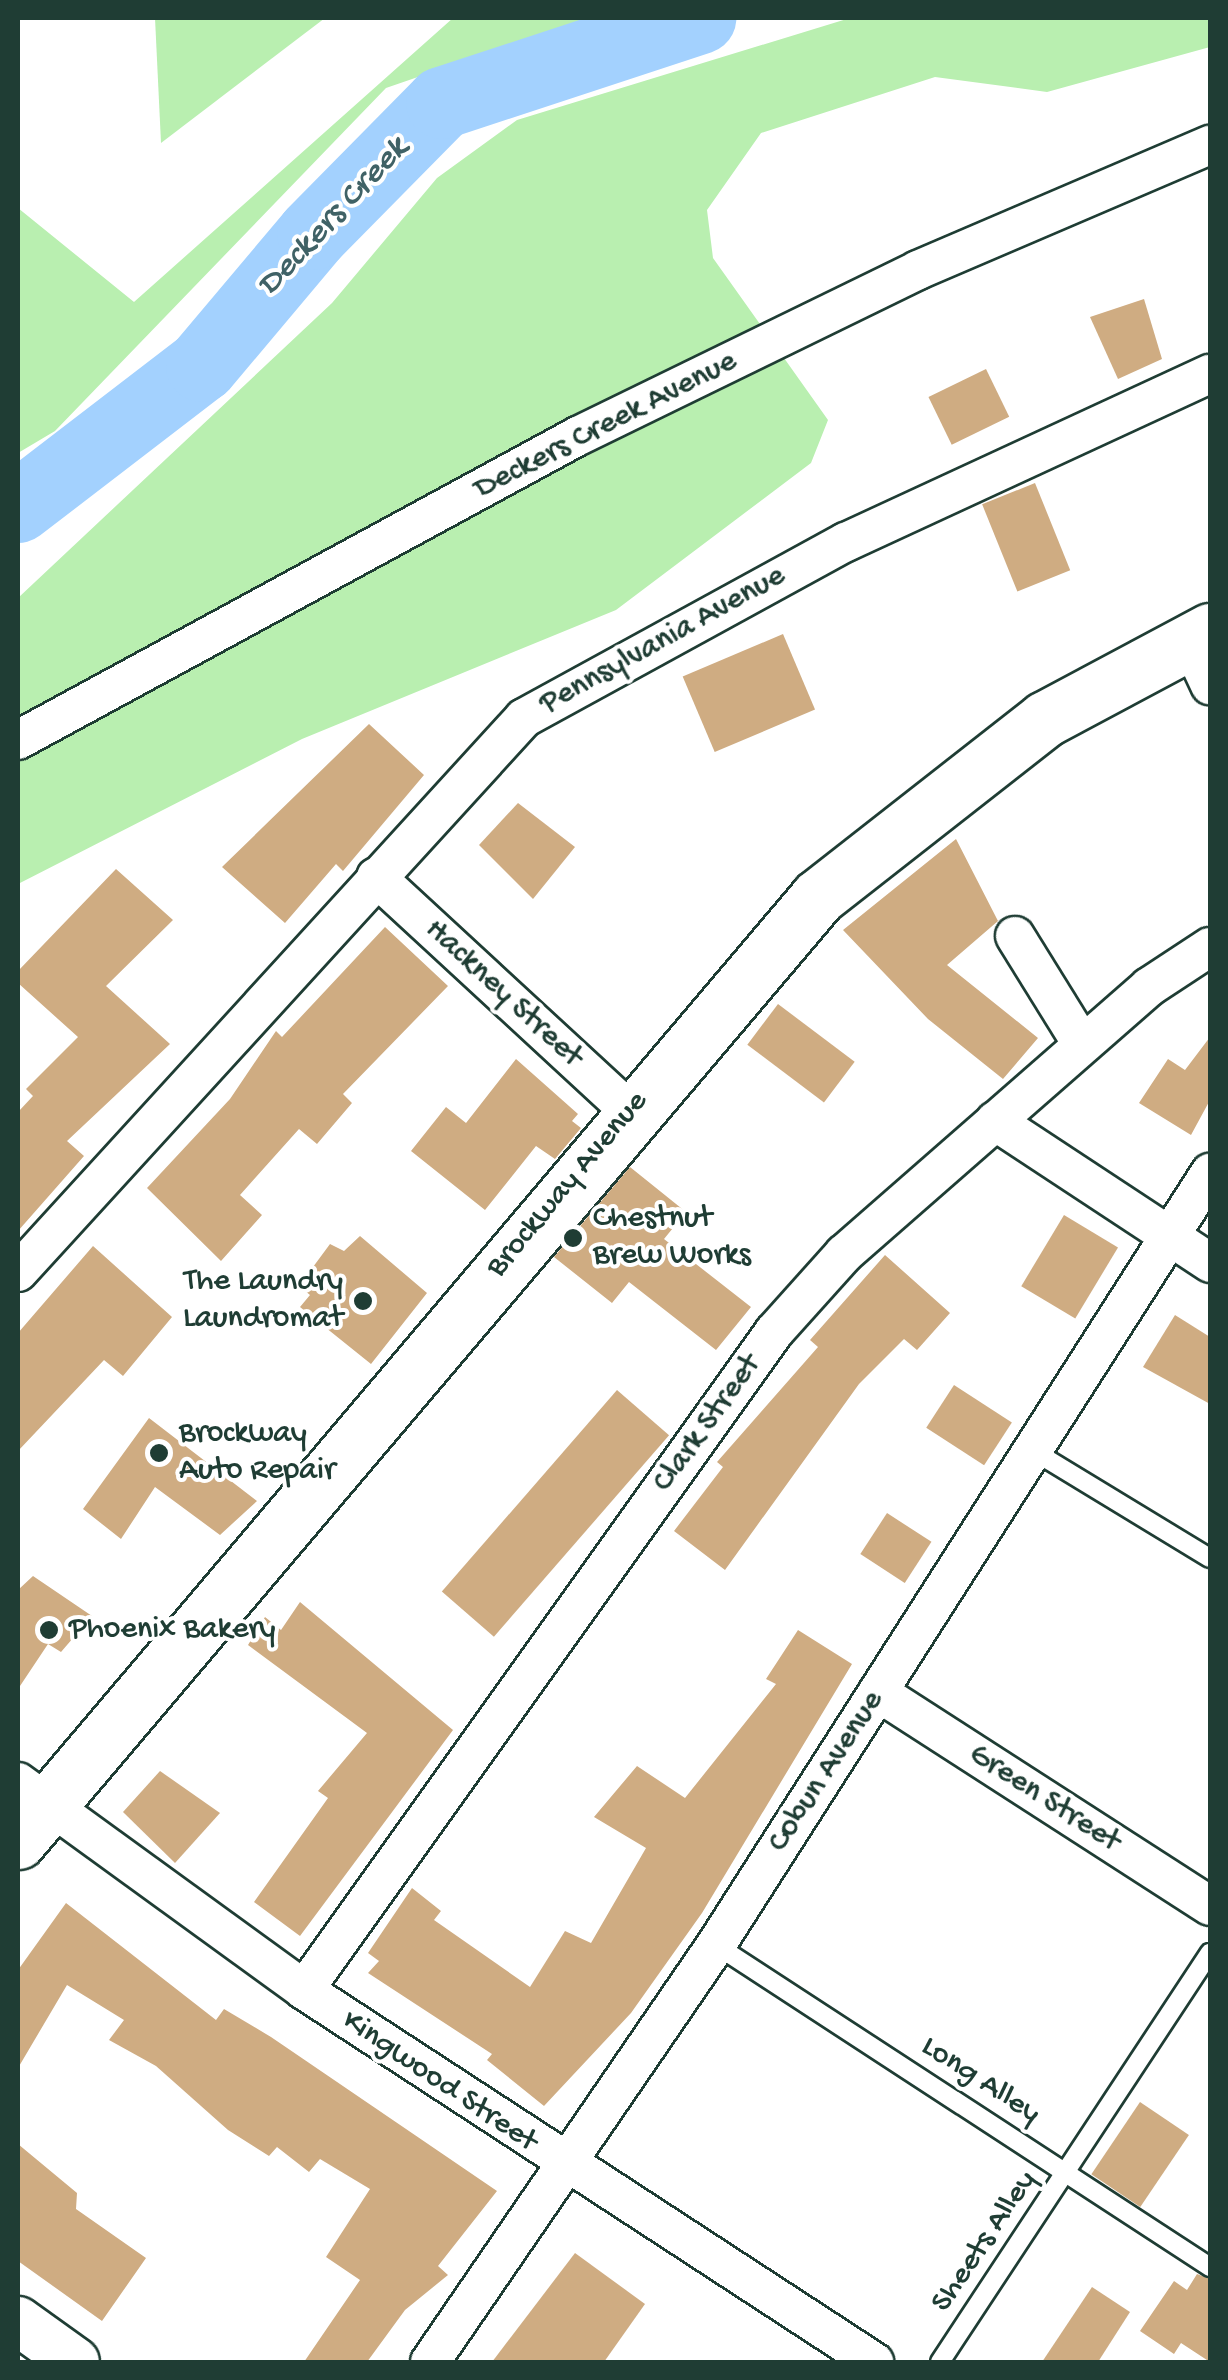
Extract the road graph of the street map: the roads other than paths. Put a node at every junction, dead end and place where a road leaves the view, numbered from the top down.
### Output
1 (1210, 144) edge
2 (1210, 374) edge
3 (1204, 652) edge
4 (18, 740) edge
5 (376, 876) junction
6 (1015, 936) dead end
7 (1210, 947) edge
8 (1082, 1044) junction
9 (630, 1111) junction
10 (995, 1120) junction
11 (1210, 1173) edge
12 (1169, 1237) junction
13 (1210, 1263) edge
14 (18, 1272) edge
15 (1037, 1452) junction
16 (1210, 1558) edge
17 (878, 1692) junction
18 (27, 1809) edge
19 (1210, 1906) edge
20 (716, 1945) junction
21 (1210, 1952) edge
22 (304, 1990) junction
23 (564, 2165) junction
24 (1068, 2173) junction
25 (1210, 2267) edge
26 (18, 2321) edge
27 (76, 2362) edge
28 (430, 2362) edge
29 (874, 2362) edge
30 (940, 2362) edge

1 - 4 street, Deckers Creek Avenue
2 - 5 street, Pennsylvania Avenue
3 - 9 main road, Brockway Avenue
5 - 9 street, Hackney Street
5 - 14 street, Pennsylvania Avenue
6 - 8 street
7 - 8 street, Clark Street
8 - 10 street, Clark Street
9 - 18 main road, Brockway Avenue
10 - 12 street
10 - 22 street, Clark Street
11 - 12 street, Cobun Avenue
12 - 13 street
12 - 15 street, Cobun Avenue
15 - 16 lane
15 - 17 street, Cobun Avenue
17 - 19 street, Green Street
17 - 20 street, Cobun Avenue
18 - 22 street, Kingwood Street
20 - 23 street, Cobun Avenue
20 - 24 lane, Long Alley
21 - 24 lane, Sheets Alley
22 - 23 street, Kingwood Street
23 - 28 street, Cobun Avenue
23 - 29 street, Kingwood Street
24 - 25 lane, Long Alley
24 - 30 lane, Sheets Alley
26 - 27 street

